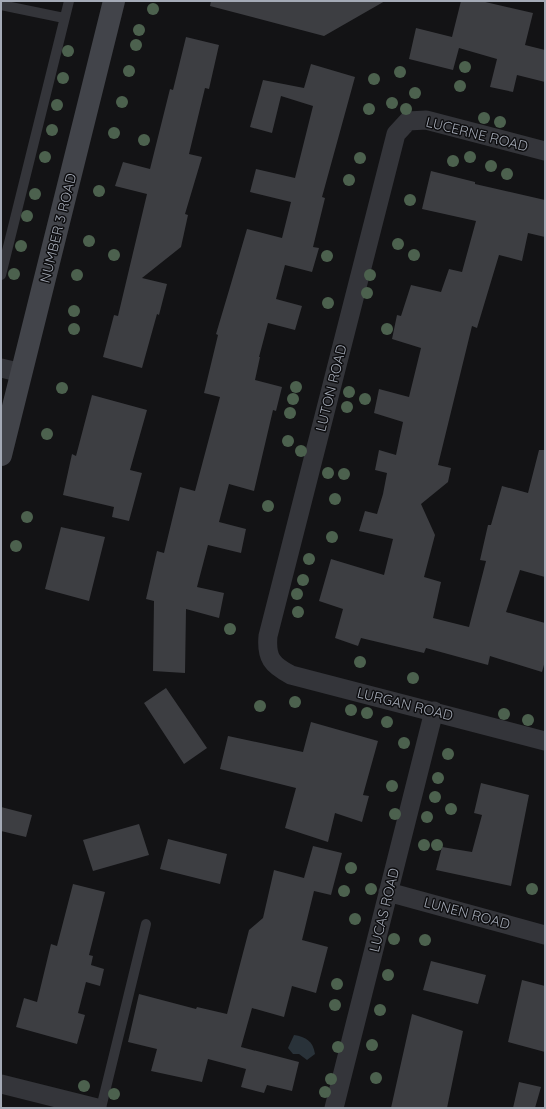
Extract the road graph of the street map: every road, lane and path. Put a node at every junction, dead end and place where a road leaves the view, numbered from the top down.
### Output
1 (68, 1) edge
2 (114, 1) edge
3 (1, 5) edge
4 (64, 18) junction
5 (408, 121) joint
6 (545, 151) edge
7 (1, 275) edge
8 (1, 368) edge
9 (22, 373) junction
10 (1, 455) edge
11 (270, 659) joint
12 (434, 711) junction
13 (545, 740) edge
14 (388, 892) junction
15 (146, 924) dead end
16 (545, 934) edge
17 (1, 1084) edge
18 (97, 1108) edge
19 (101, 1108) edge
20 (334, 1108) edge

1 - 4 lane
2 - 9 main road, NUMBER 3 ROAD
3 - 4 lane
4 - 7 lane
5 - 6 street, LUCERNE ROAD
5 - 11 street, LUTON ROAD
8 - 9 street
9 - 10 main road, NUMBER 3 ROAD
11 - 12 street, LURGAN ROAD
12 - 13 street, LURGAN ROAD
12 - 14 street, LUCAS ROAD
14 - 16 street, LUNEN ROAD
14 - 20 street, LUCAS ROAD
15 - 19 lane
17 - 18 street

